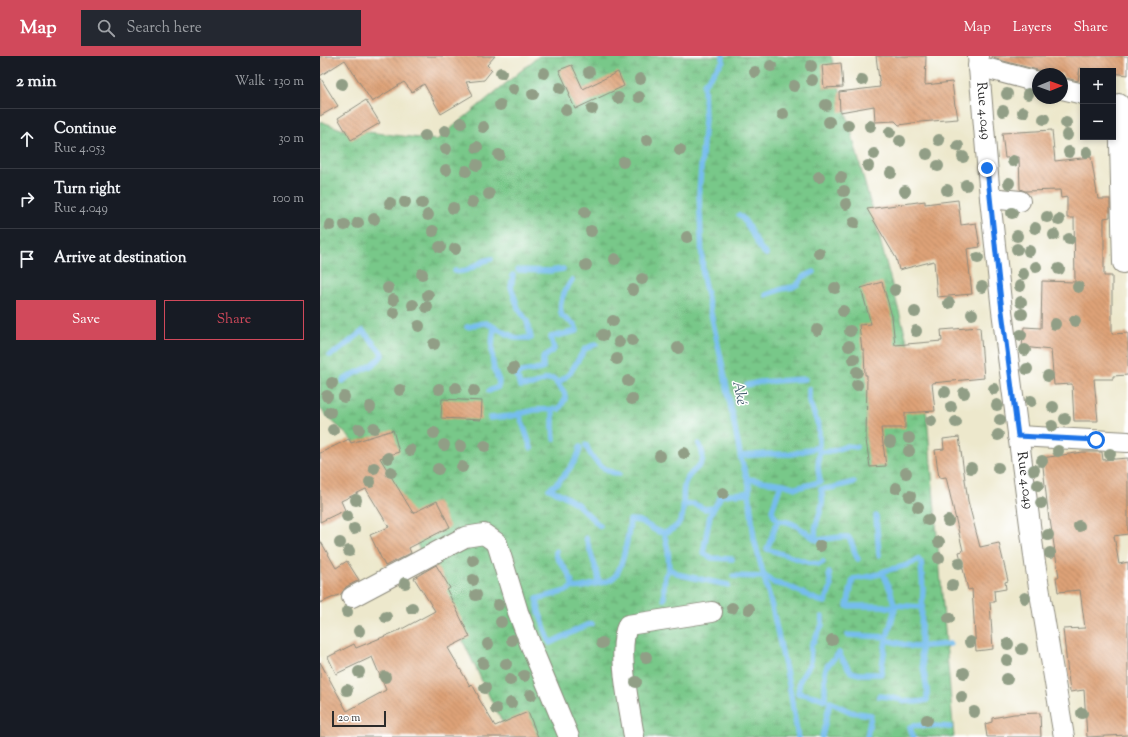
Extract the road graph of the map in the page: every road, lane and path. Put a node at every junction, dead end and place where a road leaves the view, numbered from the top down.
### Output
1 (978, 61) edge
2 (1032, 80) edge
3 (1068, 90) edge
4 (1080, 93) edge
5 (1120, 104) edge
6 (990, 198) junction
7 (1020, 201) dead end
8 (1123, 263) dead end
9 (1018, 436) junction
10 (1128, 442) edge
11 (352, 597) dead end
12 (712, 612) dead end
13 (569, 737) edge
14 (634, 737) edge
15 (1064, 737) edge

1 - 2 street
1 - 6 street, Rue 4.049
3 - 4 street
5 - 8 street
6 - 7 street
6 - 9 street, Rue 4.049
9 - 10 street
9 - 15 street, Rue 4.049
11 - 13 street
12 - 14 street

